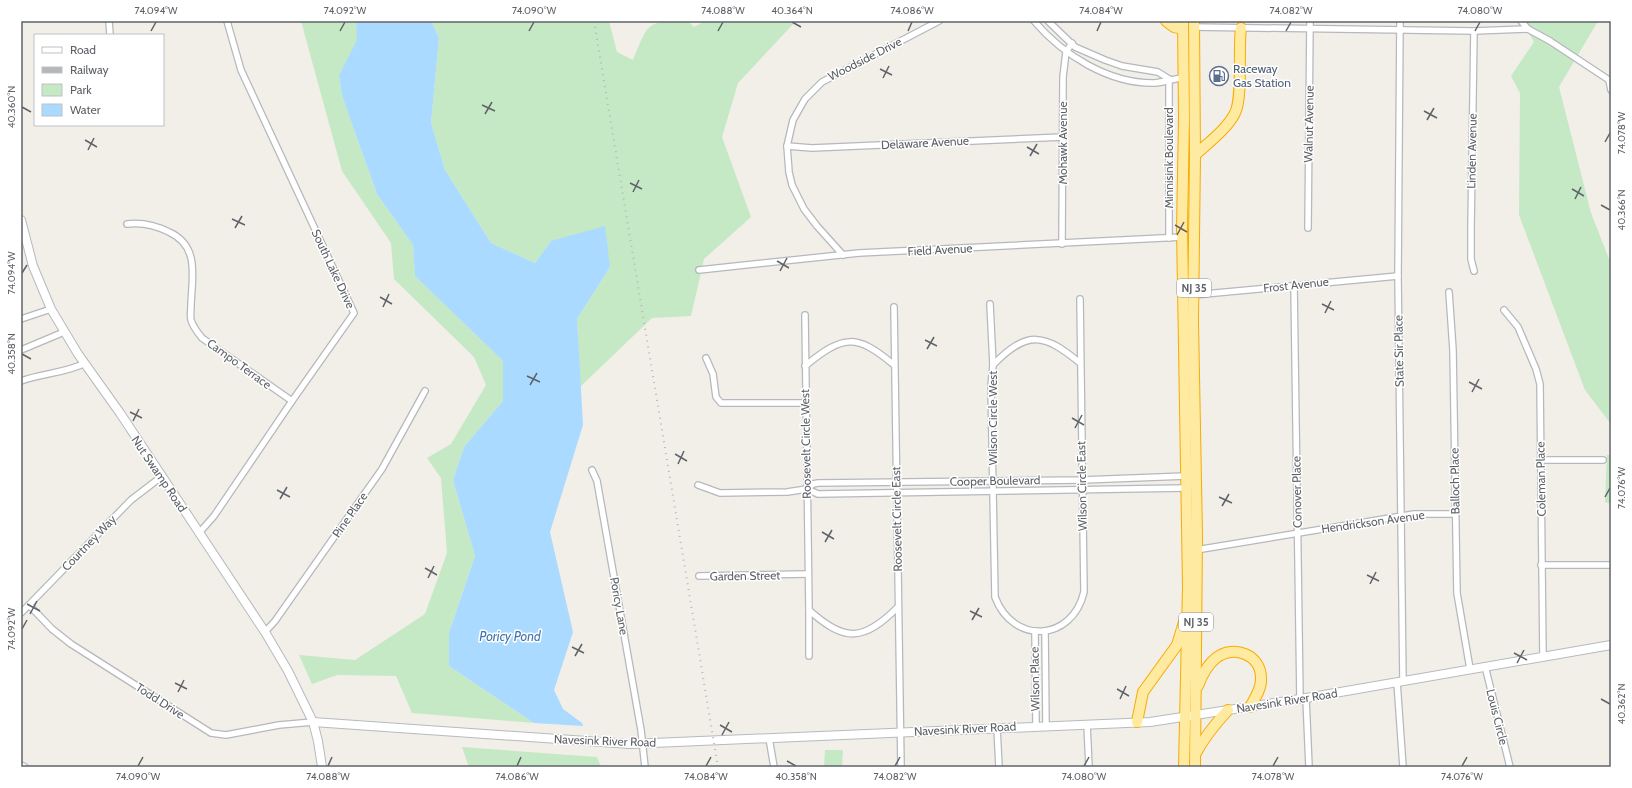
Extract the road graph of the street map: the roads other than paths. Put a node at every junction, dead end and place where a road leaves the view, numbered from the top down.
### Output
1 (109, 21) edge
2 (227, 21) edge
3 (940, 21) edge
4 (1034, 21) edge
5 (1048, 21) edge
6 (1166, 21) edge
7 (1310, 21) edge
8 (1400, 21) edge
9 (1521, 21) edge
10 (1194, 24) edge
11 (1183, 25) edge
12 (1241, 28) junction
13 (1310, 29) junction
14 (1528, 29) junction
15 (1400, 30) junction
16 (1474, 31) junction
17 (110, 34) edge
18 (1072, 44) junction
19 (1066, 52) junction
20 (1182, 78) junction
21 (1169, 79) junction
22 (1610, 79) edge
23 (1611, 90) edge
24 (1063, 137) junction
25 (787, 146) junction
26 (1195, 155) junction
27 (21, 220) edge
28 (127, 224) dead end
29 (1308, 228) dead end
30 (1183, 237) junction
31 (1169, 238) junction
32 (1062, 244) junction
33 (843, 255) junction
34 (699, 270) dead end
35 (1474, 271) dead end
36 (1398, 276) junction
37 (1294, 285) junction
38 (1449, 292) dead end
39 (1194, 295) junction
40 (1080, 299) dead end
41 (990, 304) dead end
42 (894, 307) dead end
43 (51, 309) junction
44 (1504, 310) dead end
45 (805, 315) dead end
46 (21, 319) edge
47 (64, 332) junction
48 (21, 350) edge
49 (706, 358) dead end
50 (1080, 362) junction
51 (85, 363) junction
52 (894, 365) junction
53 (993, 365) junction
54 (805, 366) junction
55 (21, 381) edge
56 (425, 391) dead end
57 (292, 401) junction
58 (806, 403) junction
59 (1540, 460) junction
60 (1603, 460) dead end
61 (592, 470) dead end
62 (1186, 476) junction
63 (161, 477) junction
64 (1082, 480) junction
65 (993, 481) junction
66 (897, 482) junction
67 (698, 485) dead end
68 (1186, 488) junction
69 (807, 489) junction
70 (1082, 490) junction
71 (993, 491) junction
72 (897, 492) junction
73 (1455, 514) junction
74 (1401, 516) junction
75 (199, 533) junction
76 (1298, 534) junction
77 (1196, 550) junction
78 (1611, 564) edge
79 (1541, 565) junction
80 (808, 574) junction
81 (699, 576) dead end
82 (29, 605) junction
83 (1188, 606) junction
84 (898, 607) junction
85 (809, 610) junction
86 (21, 613) edge
87 (1035, 631) junction
88 (1045, 631) junction
89 (264, 632) junction
90 (1611, 645) edge
91 (809, 656) dead end
92 (1543, 656) junction
93 (1485, 666) junction
94 (1470, 669) junction
95 (1400, 681) junction
96 (1196, 694) junction
97 (1303, 698) junction
98 (1250, 707) junction
99 (1228, 710) junction
100 (1196, 715) junction
101 (1185, 717) junction
102 (313, 722) junction
103 (1137, 722) junction
104 (1086, 724) junction
105 (1046, 725) junction
106 (1036, 726) junction
107 (997, 728) junction
108 (900, 732) junction
109 (768, 738) junction
110 (642, 744) junction
111 (1195, 754) junction
112 (21, 765) edge
113 (25, 767) edge
114 (322, 767) edge
115 (645, 767) edge
116 (774, 767) edge
117 (901, 767) edge
118 (999, 767) edge
119 (1089, 767) edge
120 (1184, 767) edge
121 (1195, 767) edge
122 (1309, 767) edge
123 (1403, 767) edge
124 (1510, 767) edge

1 - 17 street
2 - 57 street, South Lake Drive
3 - 25 street, Woodside Drive
4 - 19 street
5 - 18 street
6 - 11 highway
7 - 13 street, Walnut Avenue
8 - 15 street, State Sir Place
9 - 14 street
10 - 11 street
10 - 12 street
10 - 26 highway, NJ 35
11 - 20 highway, NJ 35
12 - 13 street
12 - 26 highway
13 - 15 street
13 - 29 street, Walnut Avenue
14 - 16 street
14 - 22 street
15 - 16 street
15 - 36 street, State Sir Place
16 - 35 street, Linden Avenue
18 - 19 street
18 - 21 street
19 - 21 street
19 - 24 street, Mohawk Avenue
20 - 21 street
20 - 30 highway, NJ 35
21 - 31 street, Minnisink Boulevard
22 - 23 street
24 - 25 street, Delaware Avenue
24 - 32 street, Mohawk Avenue
25 - 33 street, Woodside Drive
26 - 39 highway, NJ 35
27 - 43 main road, Nut Swamp Road
28 - 57 street, Campo Terrace
30 - 31 street, Field Avenue
30 - 62 highway, NJ 35
31 - 32 street, Field Avenue
32 - 33 street, Field Avenue
33 - 34 street, Field Avenue
36 - 37 street, Frost Avenue
36 - 74 street, State Sir Place
37 - 39 street, Frost Avenue
37 - 76 street, Conover Place
38 - 73 street, Balloch Place
39 - 77 highway, NJ 35
40 - 50 street, Wilson Circle East
41 - 53 street, Wilson Circle West
42 - 52 street, Roosevelt Circle East
43 - 46 street
43 - 47 main road, Nut Swamp Road
44 - 59 street, Coleman Place
45 - 54 street, Roosevelt Circle West
47 - 48 street
47 - 51 main road, Nut Swamp Road
49 - 58 street
50 - 53 street
50 - 64 street, Wilson Circle East
51 - 55 street
51 - 63 main road, Nut Swamp Road
52 - 54 street
52 - 66 street, Roosevelt Circle East
53 - 65 street, Wilson Circle West
54 - 58 street, Roosevelt Circle West
56 - 89 street, Pine Place
57 - 75 street, South Lake Drive
58 - 69 street, Roosevelt Circle West
59 - 60 street
59 - 79 street, Coleman Place
61 - 110 street, Poricy Lane
62 - 64 street, Cooper Boulevard
62 - 68 highway, NJ 35
63 - 75 main road, Nut Swamp Road
63 - 82 street, Courtney Way
64 - 65 street, Cooper Boulevard
64 - 70 street, Wilson Circle East
65 - 66 street, Cooper Boulevard
65 - 71 street, Wilson Circle West
66 - 69 street, Cooper Boulevard
66 - 72 street, Roosevelt Circle East
67 - 69 street, Cooper Boulevard
68 - 70 street, Cooper Boulevard
68 - 83 highway, NJ 35
69 - 72 street, Cooper Boulevard
69 - 80 street, Roosevelt Circle West
70 - 71 street, Cooper Boulevard
70 - 88 street, Wilson Circle East
71 - 72 street, Cooper Boulevard
71 - 87 street, Wilson Circle West
72 - 84 street, Roosevelt Circle East
73 - 74 street, Hendrickson Avenue
73 - 94 street, Balloch Place
74 - 76 street, Hendrickson Avenue
74 - 95 street, State Sir Place
75 - 89 main road, Nut Swamp Road
76 - 77 street, Hendrickson Avenue
76 - 97 street, Conover Place
77 - 96 highway, NJ 35
78 - 79 street
79 - 92 street, Coleman Place
80 - 81 street, Garden Street
80 - 85 street, Roosevelt Circle West
82 - 86 street, Courtney Way
82 - 102 street, Todd Drive
83 - 101 highway, NJ 35
83 - 103 highway
84 - 85 street
84 - 108 street, Roosevelt Circle East
85 - 91 street
87 - 88 street, Wilson Circle West
87 - 106 street, Wilson Place
88 - 105 street, Wilson Place
89 - 102 main road, Nut Swamp Road
90 - 92 main road, Navesink River Road
92 - 93 main road, Navesink River Road
93 - 94 main road, Navesink River Road
93 - 124 street, Louis Circle
94 - 95 main road, Navesink River Road
95 - 97 main road, Navesink River Road
95 - 123 street, State Sir Place
96 - 98 highway
96 - 100 highway, NJ 35
97 - 98 main road, Navesink River Road
97 - 122 street, Conover Place
98 - 99 main road, Navesink River Road
99 - 100 main road, Navesink River Road
99 - 111 highway
100 - 101 main road, Navesink River Road
100 - 111 highway, NJ 35
101 - 103 main road, Navesink River Road
101 - 120 highway, NJ 35
102 - 110 main road, Navesink River Road
102 - 114 main road, Nut Swamp Road
103 - 104 main road, Navesink River Road
104 - 105 main road, Navesink River Road
104 - 119 street
105 - 106 main road, Navesink River Road
106 - 107 main road, Navesink River Road
107 - 108 main road, Navesink River Road
107 - 118 street
108 - 109 main road, Navesink River Road
108 - 117 street, Roosevelt Circle East
109 - 110 main road, Navesink River Road
109 - 116 street
110 - 115 street, Poricy Lane
111 - 121 highway, NJ 35
112 - 113 street

